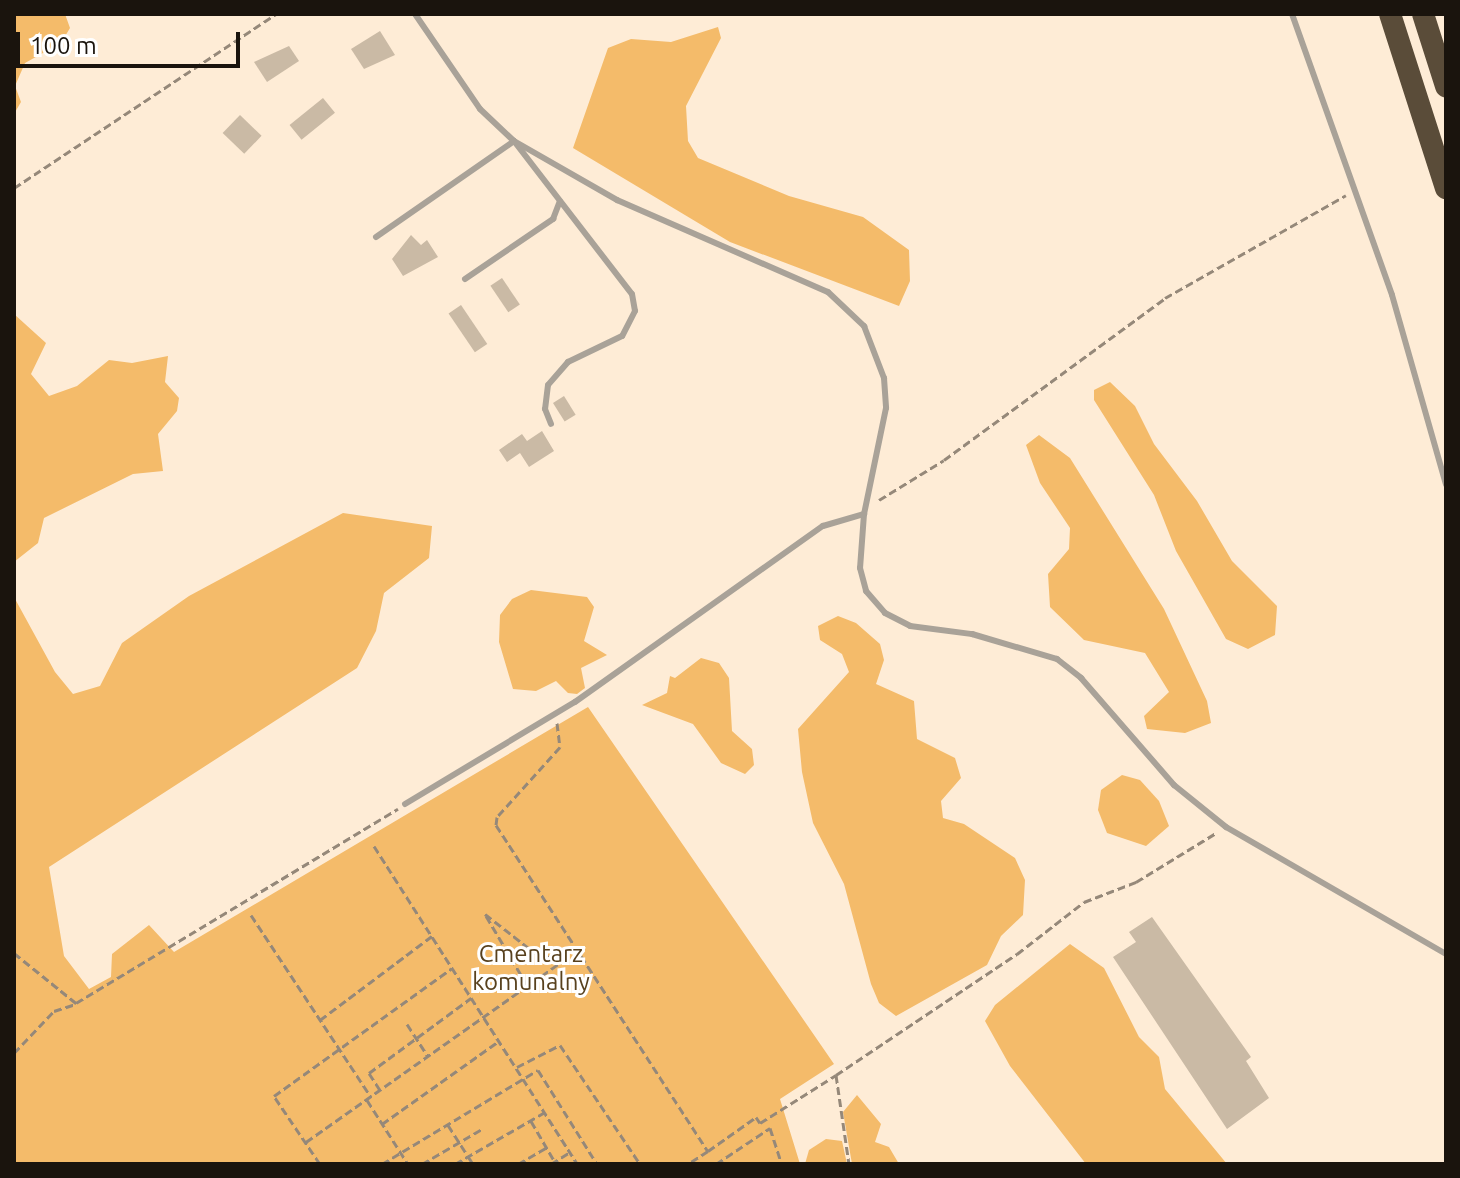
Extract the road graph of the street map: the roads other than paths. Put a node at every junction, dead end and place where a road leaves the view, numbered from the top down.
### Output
1 (415, 14) edge
2 (1292, 14) edge
3 (1390, 14) edge
4 (1423, 14) edge
5 (1446, 86) edge
6 (514, 141) junction
7 (1446, 188) edge
8 (560, 201) junction
9 (376, 237) dead end
10 (465, 279) dead end
11 (551, 424) dead end
12 (1446, 484) edge
13 (864, 514) junction
14 (405, 804) road end
15 (1446, 954) edge

1 - 6 lane
2 - 12 lane
3 - 7 highway
4 - 5 highway
6 - 8 lane
6 - 9 lane
6 - 13 lane
8 - 10 lane
8 - 11 lane
13 - 14 lane
13 - 15 lane

